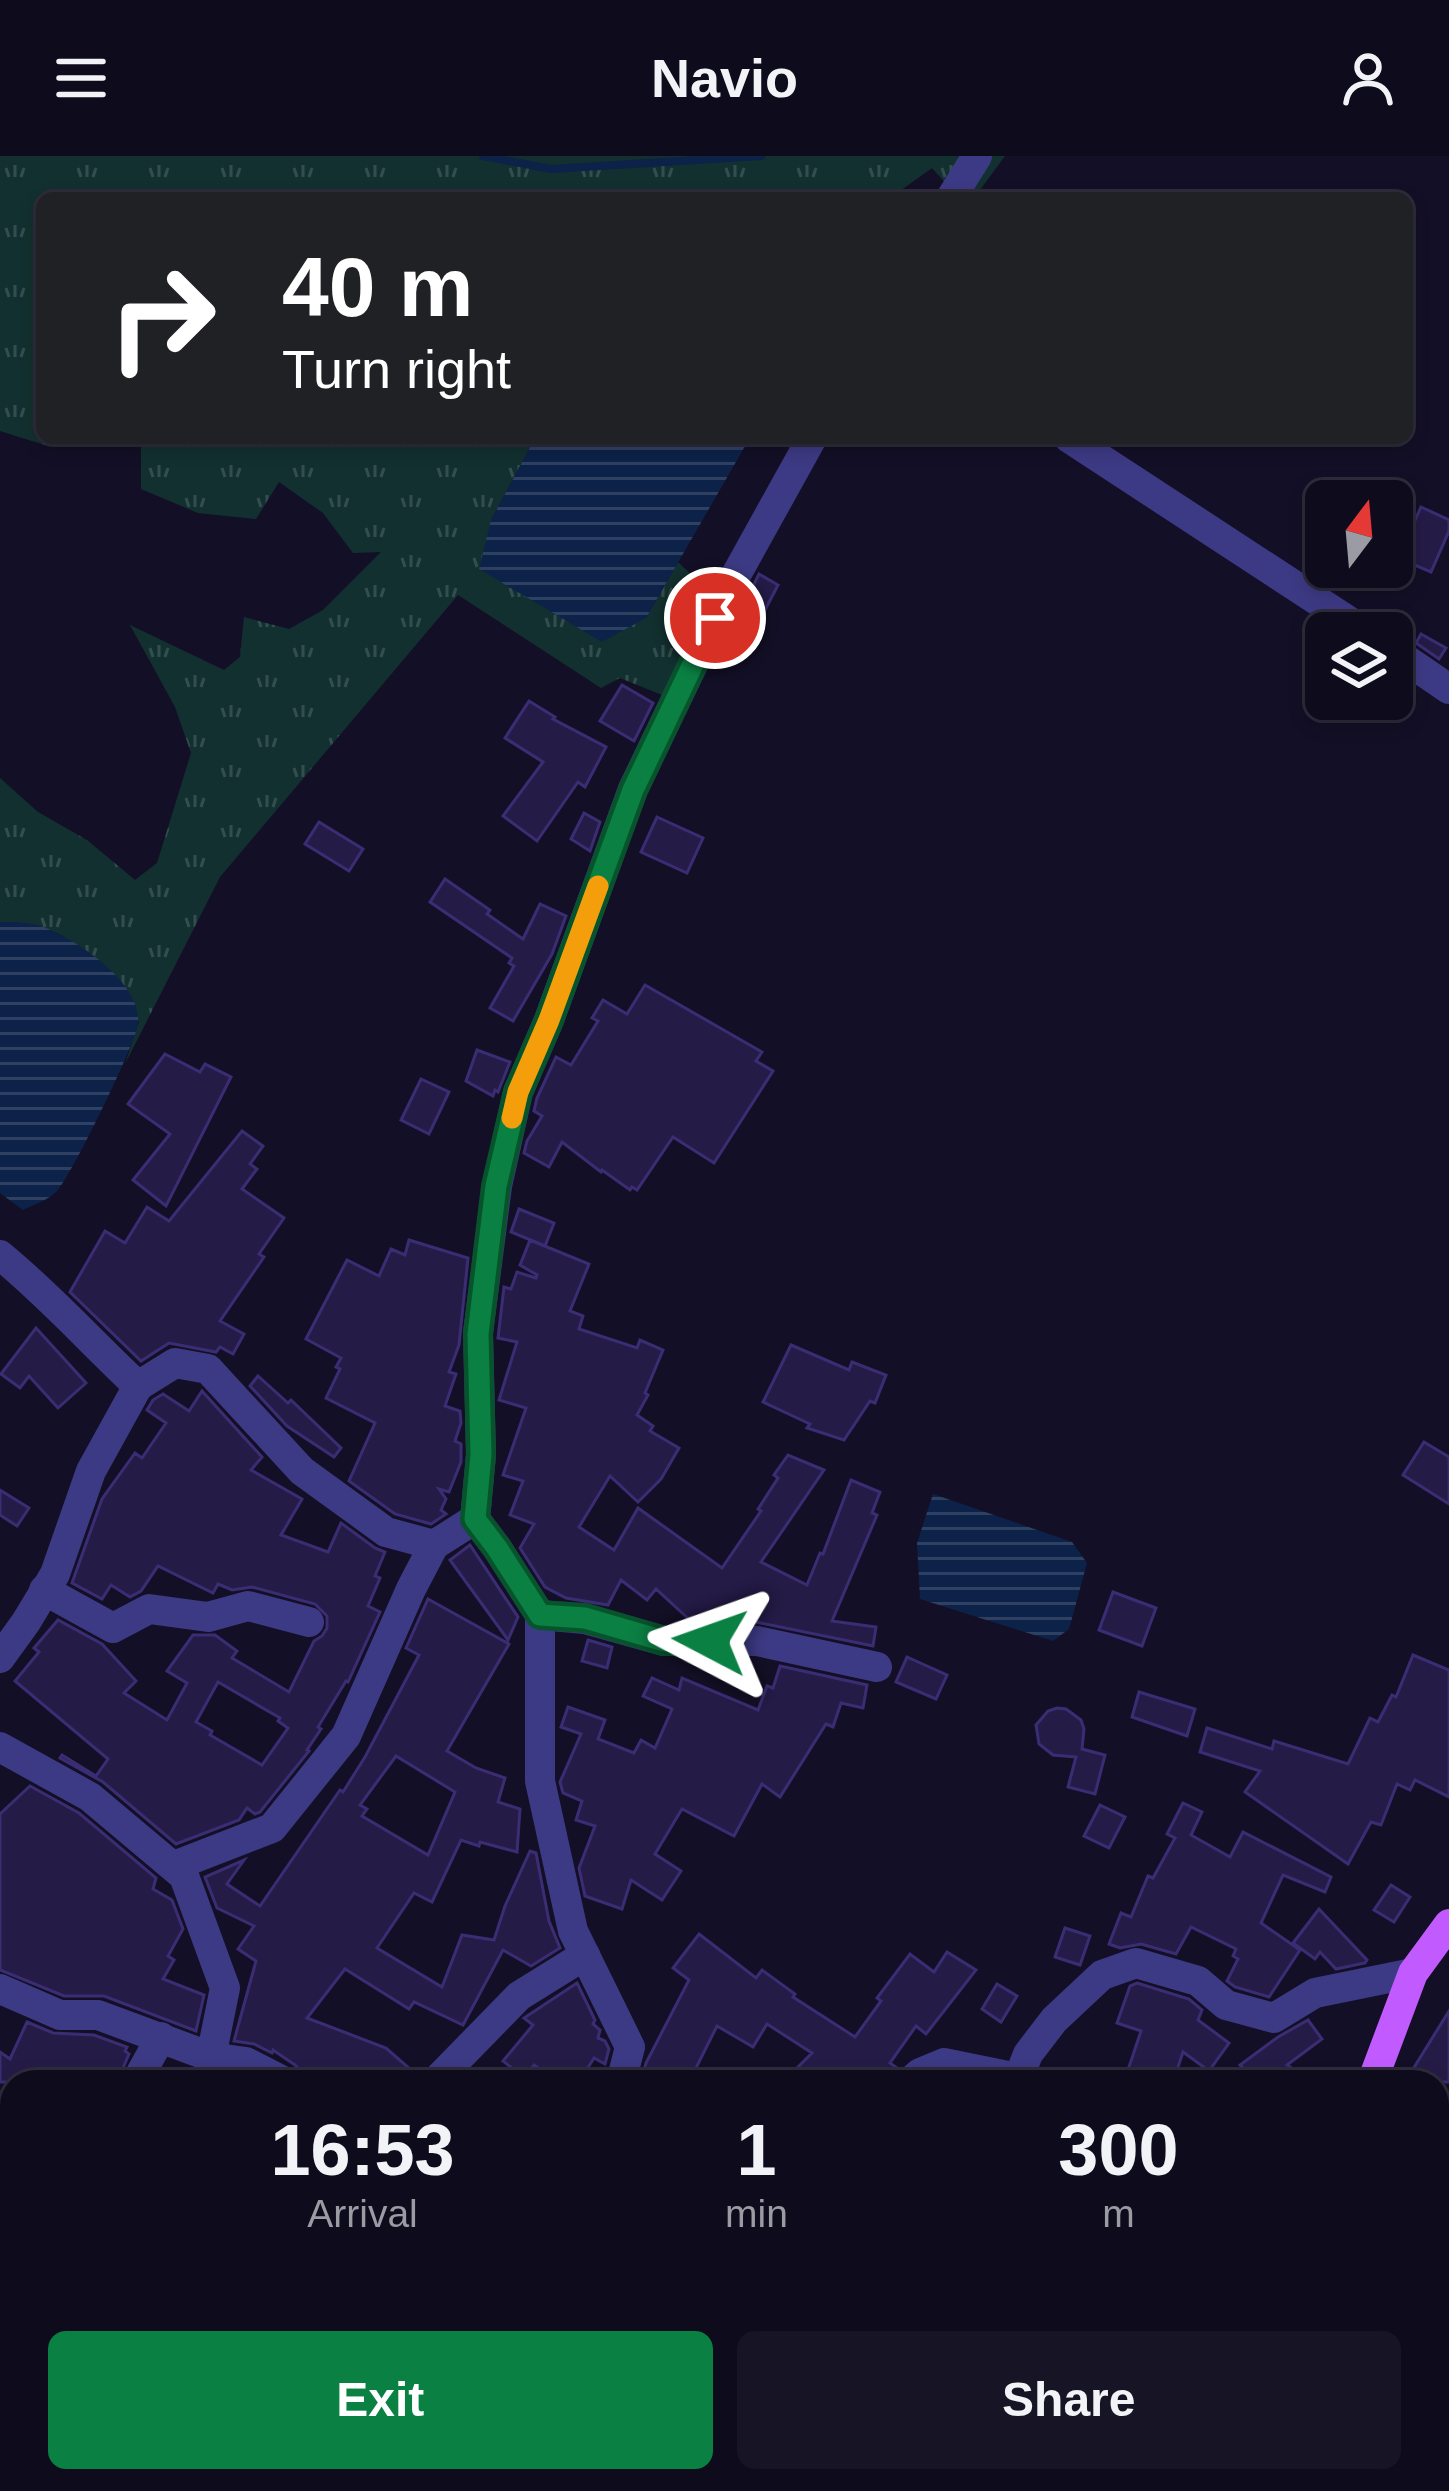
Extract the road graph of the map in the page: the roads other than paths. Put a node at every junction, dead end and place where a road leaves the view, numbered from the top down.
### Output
1 (976, 156) edge
2 (955, 192) edge
3 (809, 444) edge
4 (1078, 444) edge
5 (1334, 612) edge
6 (1413, 664) edge
7 (1449, 688) edge
8 (0, 1255) edge
9 (138, 1386) junction
10 (475, 1519) junction
11 (434, 1545) junction
12 (44, 1590) junction
13 (540, 1615) junction
14 (309, 1622) dead end
15 (0, 1658) edge
16 (877, 1667) dead end
17 (0, 1747) edge
18 (174, 1866) junction
19 (1449, 1924) edge
20 (585, 1955) junction
21 (1413, 1973) junction
22 (0, 1989) edge
23 (161, 2037) junction
24 (212, 2057) junction
25 (143, 2070) edge
26 (262, 2070) edge
27 (447, 2070) edge
28 (624, 2070) edge
29 (927, 2070) edge
30 (971, 2070) edge
31 (1021, 2070) edge
32 (1377, 2070) edge

1 - 2 street
3 - 10 street
4 - 5 street
6 - 7 street
8 - 9 street
9 - 11 street
9 - 12 street
10 - 11 street
10 - 13 street
11 - 18 street
12 - 14 street
12 - 15 street
13 - 16 street
13 - 20 street
17 - 18 street
18 - 24 street
19 - 21 main road
20 - 27 street
20 - 28 street
21 - 31 street
21 - 32 main road
22 - 23 street
23 - 24 street
23 - 25 street
24 - 26 street
29 - 30 street

